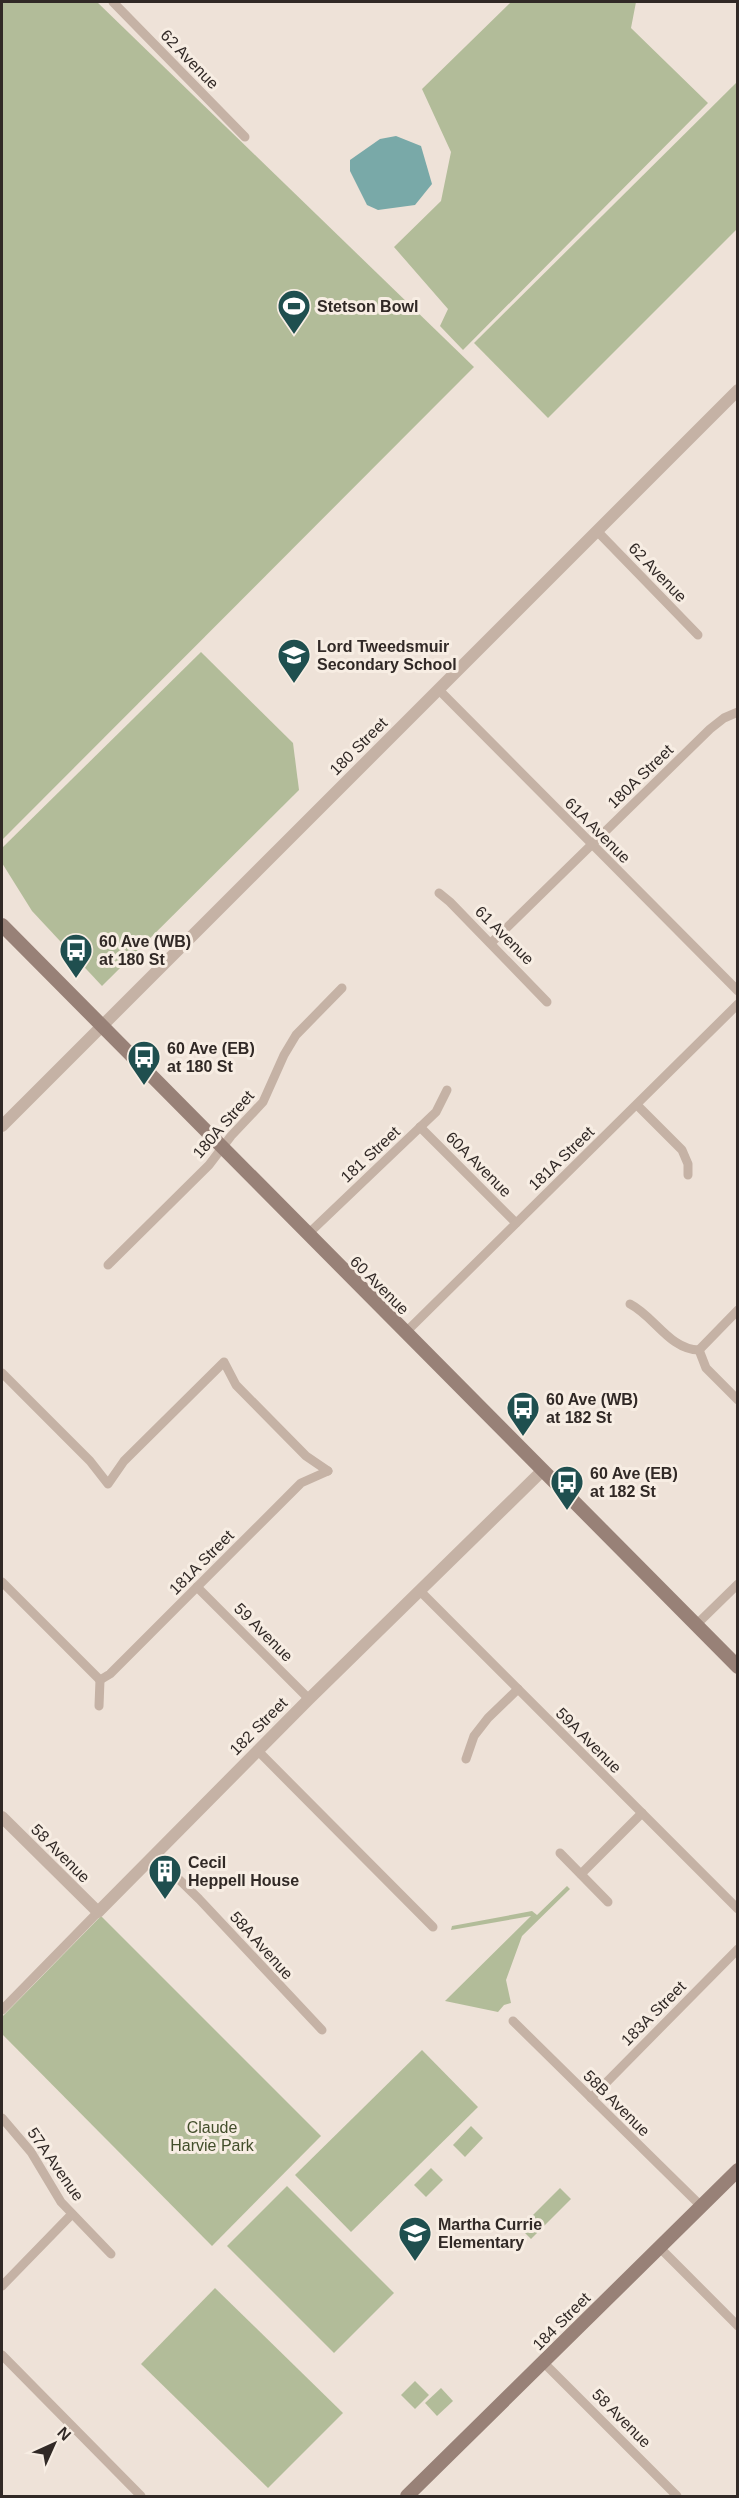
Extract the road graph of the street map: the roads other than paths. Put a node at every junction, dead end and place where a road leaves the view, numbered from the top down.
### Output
1 (113, 2) edge
2 (245, 137) dead end
3 (738, 390) edge
4 (597, 531) junction
5 (698, 635) dead end
6 (438, 689) junction
7 (738, 712) edge
8 (591, 845) junction
9 (439, 893) dead end
10 (2, 925) edge
11 (491, 943) junction
12 (342, 988) dead end
13 (738, 991) edge
14 (547, 1002) dead end
15 (738, 1004) edge
16 (101, 1026) junction
17 (447, 1090) dead end
18 (637, 1105) junction
19 (2, 1125) edge
20 (420, 1127) junction
21 (221, 1148) junction
22 (688, 1176) dead end
23 (516, 1223) junction
24 (307, 1235) junction
25 (108, 1265) dead end
26 (630, 1304) dead end
27 (738, 1310) edge
28 (405, 1333) junction
29 (699, 1350) junction
30 (2, 1373) edge
31 (738, 1400) edge
32 (542, 1470) junction
33 (2, 1582) edge
34 (738, 1584) edge
35 (197, 1587) junction
36 (420, 1591) junction
37 (696, 1625) junction
38 (738, 1667) edge
39 (100, 1680) junction
40 (518, 1689) junction
41 (309, 1699) junction
42 (99, 1706) dead end
43 (257, 1750) junction
44 (466, 1759) dead end
45 (642, 1813) junction
46 (2, 1817) edge
47 (560, 1853) dead end
48 (154, 1855) junction
49 (581, 1874) junction
50 (608, 1902) dead end
51 (738, 1909) edge
52 (98, 1912) junction
53 (433, 1927) dead end
54 (738, 1948) edge
55 (2, 2010) edge
56 (513, 2021) dead end
57 (322, 2030) dead end
58 (591, 2098) junction
59 (2, 2118) edge
60 (738, 2170) edge
61 (701, 2206) junction
62 (72, 2214) junction
63 (659, 2247) junction
64 (111, 2254) dead end
65 (2, 2286) edge
66 (738, 2326) edge
67 (2, 2355) edge
68 (543, 2362) junction
69 (141, 2496) edge
70 (408, 2496) edge
71 (677, 2496) edge

1 - 2 street, 62 Avenue
3 - 4 street, 180 Street
4 - 5 street, 62 Avenue
4 - 6 street, 180 Street
6 - 8 street, 61A Avenue
6 - 16 street, 180 Street
7 - 8 street, 180A Street
8 - 11 street, 180A Street
8 - 13 street, 61A Avenue
9 - 11 street, 61 Avenue
10 - 16 main road, 60 Avenue
11 - 14 street, 61 Avenue
12 - 21 street, 180A Street
15 - 18 street, 181A Street
16 - 19 street, 180 Street
16 - 21 main road, 60 Avenue
17 - 20 street, 181 Street
18 - 22 street
18 - 23 street, 181A Street
20 - 23 street, 60A Avenue
20 - 24 street, 181 Street
21 - 24 main road, 60 Avenue
21 - 25 street, 180A Street
23 - 28 street, 181A Street
24 - 28 main road, 60 Avenue
26 - 29 street
27 - 29 street
28 - 32 main road, 60 Avenue
29 - 31 street
30 - 35 street, 181A Street
32 - 36 street, 182 Street
32 - 37 main road, 60 Avenue
33 - 39 street
34 - 37 street
35 - 39 street, 181A Street
35 - 41 street, 59 Avenue
36 - 40 street, 59A Avenue
36 - 41 street, 182 Street
37 - 38 main road, 60 Avenue
39 - 42 street
40 - 44 street
40 - 45 street, 59A Avenue
41 - 43 street, 182 Street
43 - 48 street, 182 Street
43 - 53 street
45 - 49 street
45 - 51 street, 59A Avenue
46 - 52 street, 58 Avenue
47 - 49 street
48 - 52 street, 182 Street
48 - 57 street, 58A Avenue
49 - 50 street
52 - 55 street, 182 Street
54 - 58 street, 183A Street
56 - 58 street, 58B Avenue
58 - 61 street, 58B Avenue
59 - 62 street, 57A Avenue
60 - 61 main road, 184 Street
61 - 63 main road, 184 Street
62 - 64 street, 57A Avenue
62 - 65 street
63 - 66 street
63 - 68 main road, 184 Street
67 - 69 street
68 - 70 main road, 184 Street
68 - 71 street, 58 Avenue

